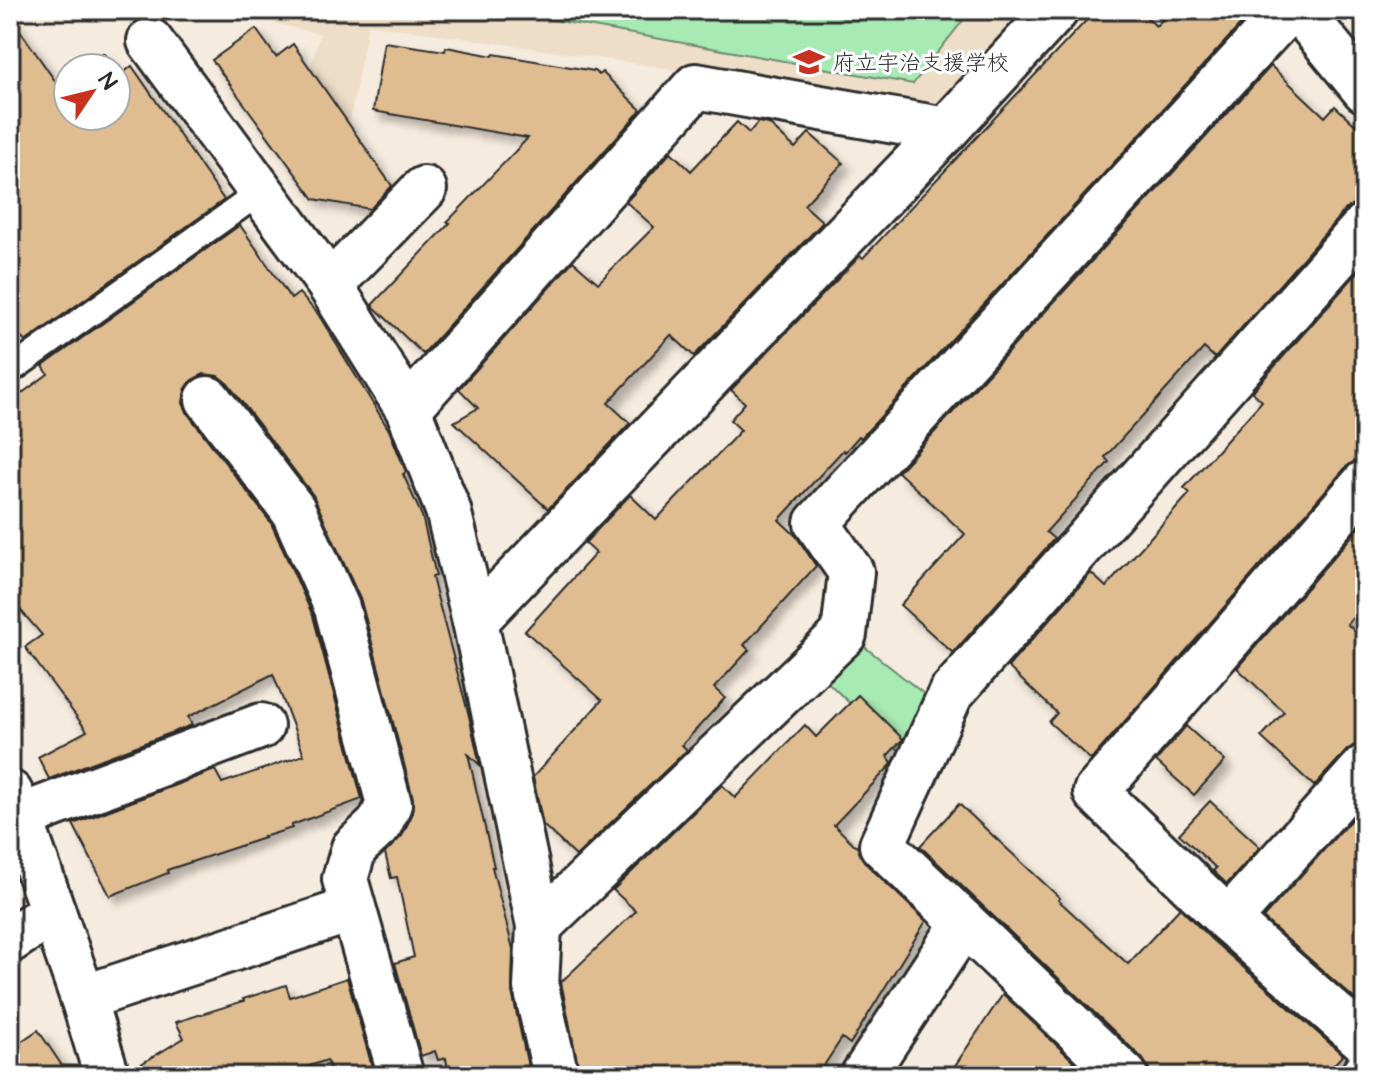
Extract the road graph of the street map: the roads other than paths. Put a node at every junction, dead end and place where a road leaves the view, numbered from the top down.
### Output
1 (1056, 10) edge
2 (1288, 10) edge
3 (1299, 10) edge
4 (150, 41) dead end
5 (1365, 90) edge
6 (946, 130) junction
7 (424, 189) dead end
8 (262, 191) junction
9 (1365, 226) edge
10 (330, 285) junction
11 (10, 371) edge
12 (208, 399) dead end
13 (408, 409) junction
14 (1365, 483) edge
15 (475, 621) junction
16 (261, 726) dead end
17 (1365, 767) edge
18 (15, 805) edge
19 (353, 909) junction
20 (53, 912) junction
21 (1228, 920) junction
22 (964, 923) junction
23 (539, 926) junction
24 (10, 940) edge
25 (83, 998) junction
26 (1365, 1041) edge
27 (107, 1076) edge
28 (401, 1076) edge
29 (556, 1076) edge
30 (863, 1076) edge
31 (1125, 1076) edge

1 - 6 street
2 - 23 street
3 - 5 street
4 - 8 street
6 - 13 street
6 - 15 street
7 - 10 street
8 - 10 street
8 - 11 lane
9 - 22 street
10 - 13 street
12 - 19 street
13 - 15 street
14 - 21 street
15 - 23 street
16 - 18 street
17 - 21 street
18 - 20 street
19 - 25 street
19 - 28 street
20 - 24 street
20 - 25 street
21 - 26 street
22 - 30 street
22 - 31 street
23 - 29 street
25 - 27 street

